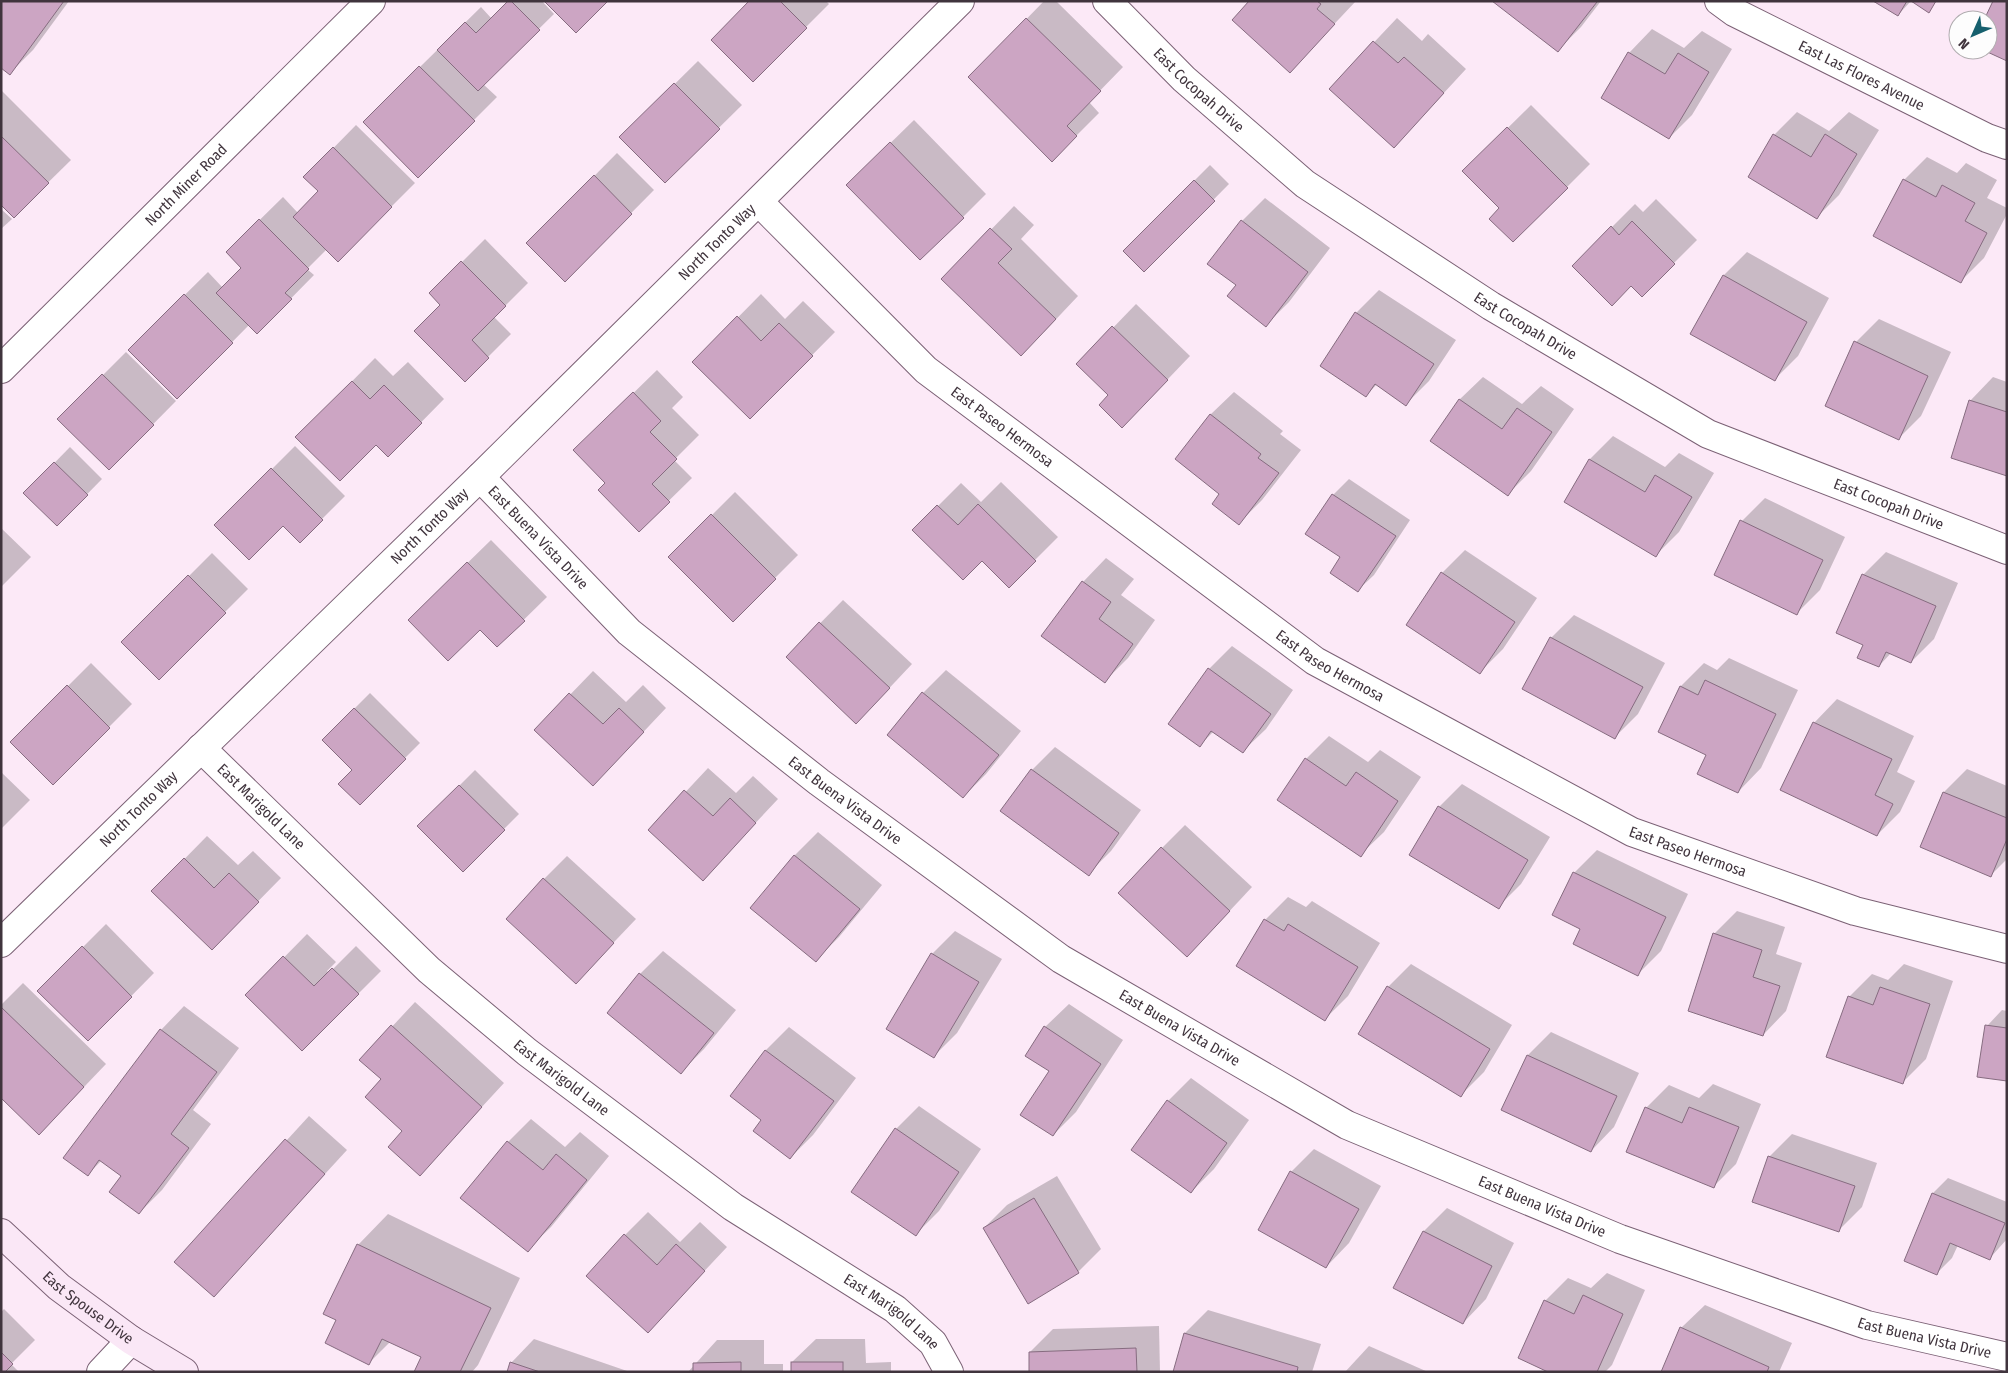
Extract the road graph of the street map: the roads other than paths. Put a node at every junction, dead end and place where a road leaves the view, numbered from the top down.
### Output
1 (371, 1) edge
2 (960, 1) edge
3 (1107, 1) edge
4 (1719, 1) edge
5 (2007, 145) edge
6 (759, 202) junction
7 (1, 369) edge
8 (480, 477) junction
9 (2007, 550) edge
10 (201, 748) junction
11 (1, 943) edge
12 (2007, 949) edge
13 (1, 1233) edge
14 (131, 1340) junction
15 (2007, 1357) edge
16 (101, 1372) edge
17 (184, 1372) edge
18 (948, 1372) edge

1 - 7 street, North Miner Road
2 - 6 street, North Tonto Way
3 - 9 street, East Cocopah Drive
4 - 5 street, East Las Flores Avenue
6 - 8 street, North Tonto Way
6 - 12 street, East Paseo Hermosa
8 - 10 street, North Tonto Way
8 - 15 street, East Buena Vista Drive
10 - 11 street, North Tonto Way
10 - 18 street, East Marigold Lane
13 - 14 main road, East Spouse Drive
14 - 16 street
14 - 17 main road, East Spouse Drive

